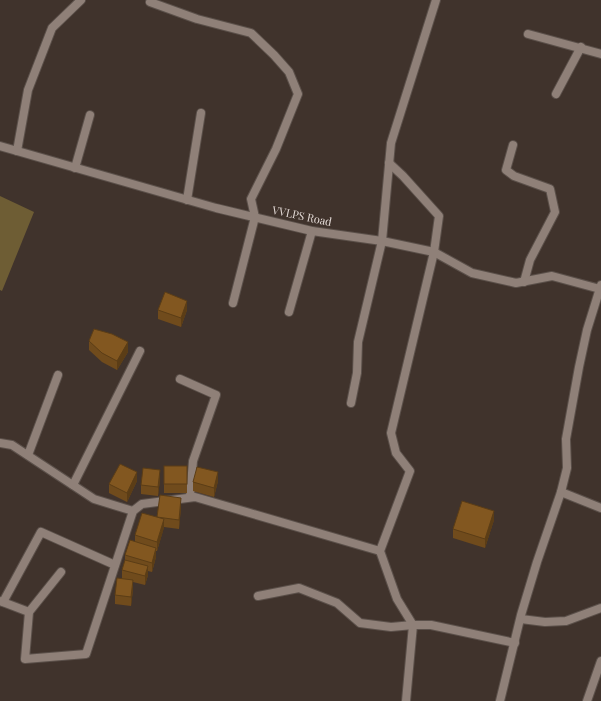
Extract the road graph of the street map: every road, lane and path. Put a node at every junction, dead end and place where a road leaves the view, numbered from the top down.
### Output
1 (81, 0) edge
2 (151, 0) edge
3 (436, 0) edge
4 (528, 34) dead end
5 (581, 47) junction
6 (601, 54) edge
7 (556, 94) dead end
8 (201, 113) dead end
9 (90, 115) dead end
10 (513, 145) dead end
11 (0, 146) edge
12 (17, 151) junction
13 (389, 163) junction
14 (75, 168) junction
15 (187, 200) junction
16 (255, 217) junction
17 (312, 231) junction
18 (382, 241) junction
19 (434, 252) junction
20 (524, 282) junction
21 (600, 287) edge
22 (233, 303) dead end
23 (289, 312) dead end
24 (140, 351) dead end
25 (58, 376) dead end
26 (180, 379) dead end
27 (351, 403) dead end
28 (0, 442) edge
29 (28, 455) junction
30 (73, 485) junction
31 (561, 492) junction
32 (190, 497) junction
33 (601, 508) edge
34 (133, 511) junction
35 (380, 551) junction
36 (115, 565) junction
37 (61, 572) dead end
38 (258, 596) dead end
39 (1, 601) edge
40 (601, 608) edge
41 (29, 612) junction
42 (521, 619) junction
43 (413, 624) junction
44 (515, 643) junction
45 (601, 661) edge
46 (406, 701) edge
47 (500, 701) edge
48 (588, 701) edge

1 - 12 street
2 - 16 street
3 - 13 street
4 - 5 street
5 - 6 street
5 - 7 street
8 - 15 street
9 - 14 street
10 - 20 street
11 - 12 street, VVLPS Road
12 - 14 street, VVLPS Road
13 - 18 street
13 - 19 street
14 - 15 street, VVLPS Road
15 - 16 street, VVLPS Road
16 - 17 street, VVLPS Road
16 - 22 street
17 - 18 street, VVLPS Road
17 - 23 street
18 - 19 street, VVLPS Road
18 - 27 street
19 - 20 street, VVLPS Road
19 - 35 street
20 - 21 street, VVLPS Road
21 - 31 street
24 - 30 street
25 - 29 street
26 - 32 street
28 - 29 street
29 - 30 street
30 - 34 street
31 - 33 street
31 - 42 street
32 - 34 street
32 - 35 street
34 - 36 street
35 - 43 street
36 - 39 street
36 - 41 street
37 - 41 street
38 - 43 street
39 - 41 street
40 - 42 street
42 - 44 street
43 - 44 street
43 - 46 street
44 - 47 street
45 - 48 street

